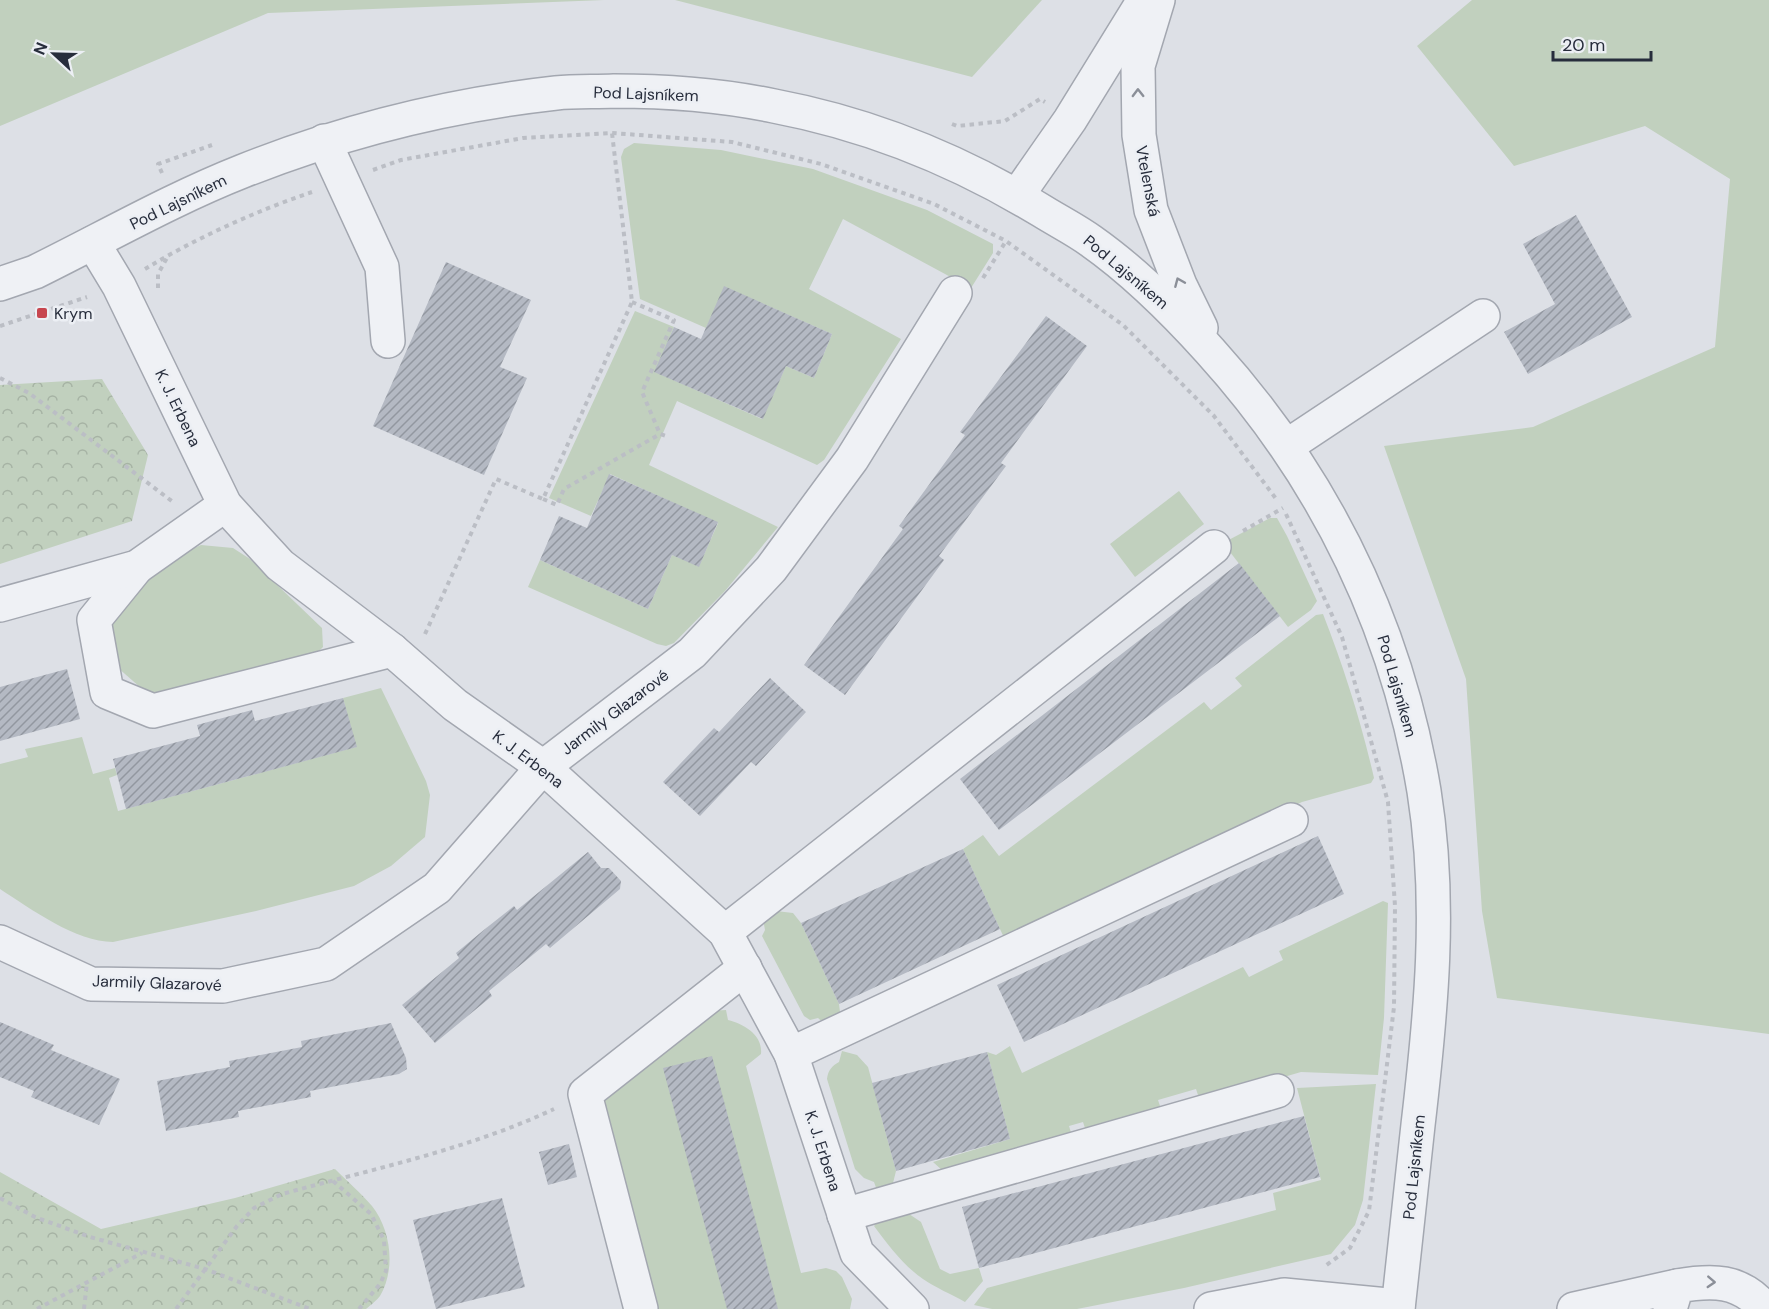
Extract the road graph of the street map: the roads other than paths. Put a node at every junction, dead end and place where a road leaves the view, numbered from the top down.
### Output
1 (1144, 0) edge
2 (1158, 0) edge
3 (324, 141) junction
4 (1017, 196) junction
5 (93, 243) junction
6 (0, 284) edge
7 (955, 293) dead end
8 (1484, 316) dead end
9 (388, 341) dead end
10 (1213, 354) junction
11 (1287, 446) junction
12 (225, 506) junction
13 (1214, 547) road end
14 (136, 567) junction
15 (0, 605) edge
16 (400, 659) junction
17 (543, 766) junction
18 (1291, 820) dead end
19 (725, 932) junction
20 (0, 942) edge
21 (745, 968) junction
22 (791, 1054) junction
23 (1277, 1091) dead end
24 (844, 1215) junction
25 (1673, 1298) edge
26 (636, 1308) edge
27 (1399, 1308) edge
28 (912, 1309) edge
29 (1211, 1309) edge
30 (1574, 1309) edge
31 (1765, 1309) edge

1 - 4 street
10 -> 2 street, Vtelenská
3 - 4 street, Pod Lajsníkem
3 - 5 street, Pod Lajsníkem
3 - 9 street
4 - 10 street, Pod Lajsníkem
5 - 6 street, Pod Lajsníkem
5 - 12 street, K. J. Erbena
7 - 17 street, Jarmily Glazarové
8 - 11 street
10 - 11 street, Pod Lajsníkem
11 - 27 street, Pod Lajsníkem
12 - 14 street
12 - 16 street, K. J. Erbena
13 - 19 street
14 - 15 street
14 - 16 street
16 - 17 street, K. J. Erbena
17 - 19 street, K. J. Erbena
17 - 20 street, Jarmily Glazarové
18 - 22 street
19 - 21 street, K. J. Erbena
21 - 22 street, K. J. Erbena
21 - 26 street
22 - 24 street, K. J. Erbena
23 - 24 street
24 - 28 street, K. J. Erbena
25 - 30 street
25 -> 31 street
27 - 29 street

